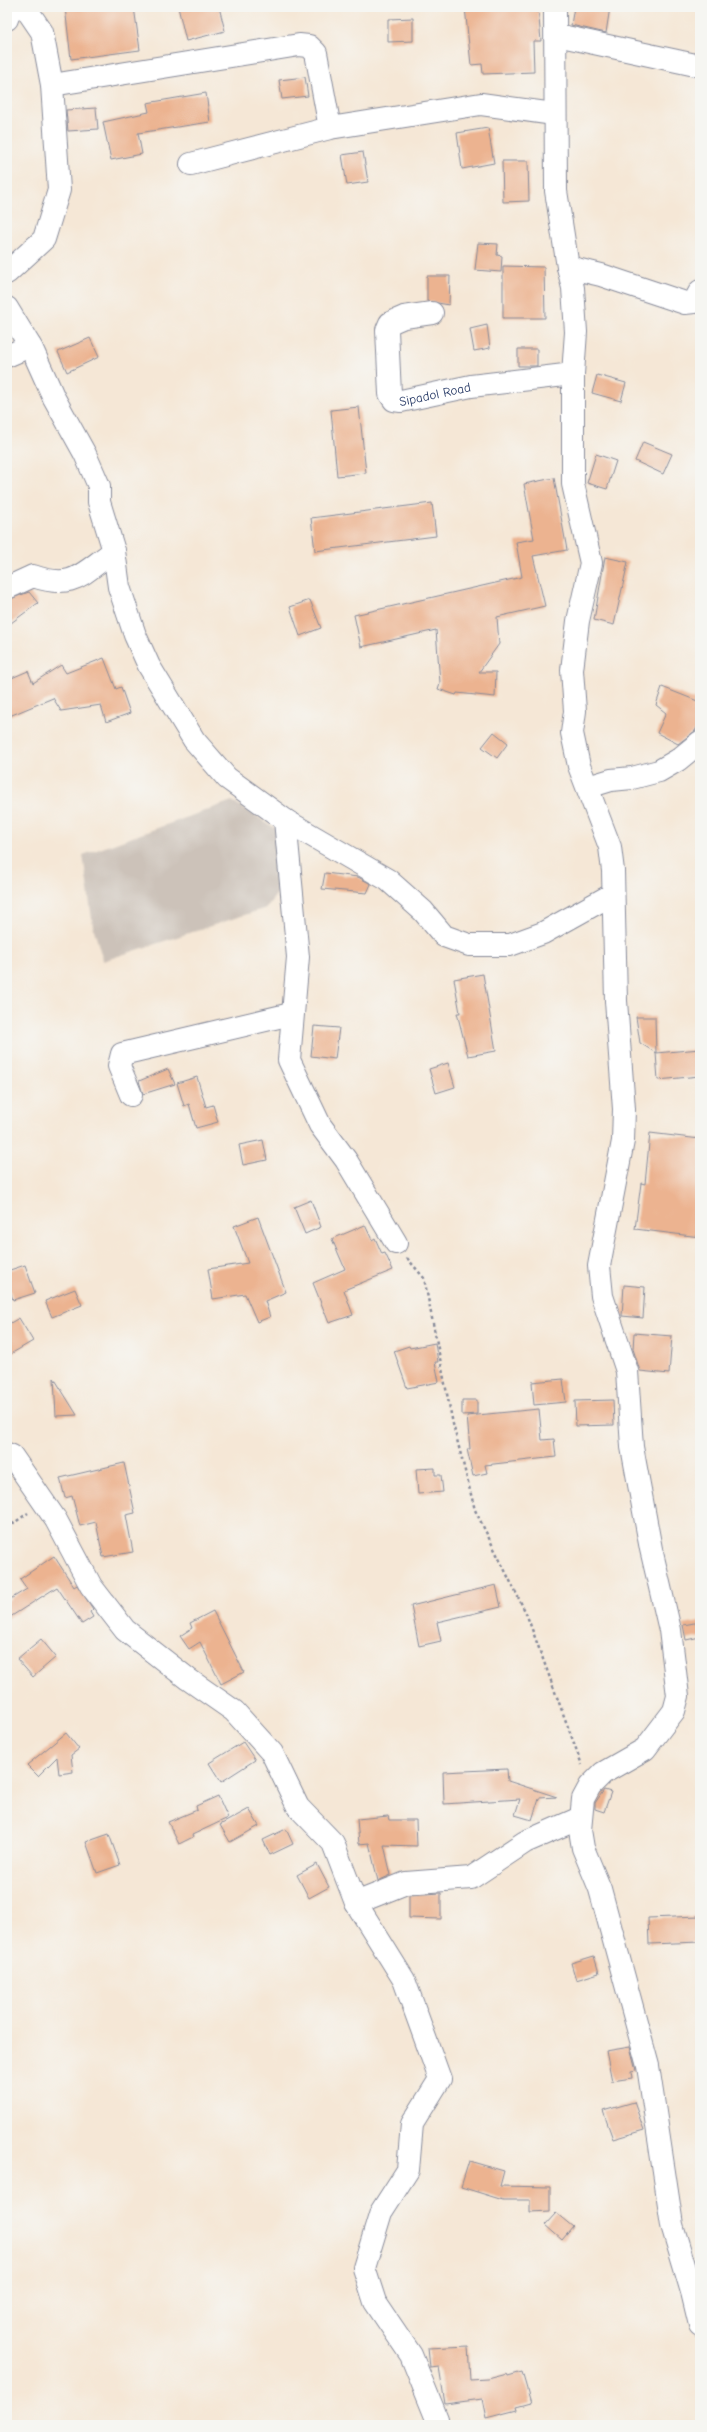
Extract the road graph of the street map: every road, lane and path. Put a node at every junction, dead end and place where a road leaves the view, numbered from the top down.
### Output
1 (11, 7) edge
2 (25, 7) edge
3 (555, 7) edge
4 (7, 19) edge
5 (557, 35) junction
6 (700, 66) edge
7 (52, 86) junction
8 (554, 114) junction
9 (330, 128) junction
10 (191, 164) dead end
11 (568, 268) junction
12 (7, 274) edge
13 (700, 291) edge
14 (7, 308) edge
15 (432, 313) dead end
16 (30, 346) junction
17 (7, 356) edge
18 (573, 374) junction
19 (114, 551) junction
20 (7, 588) edge
21 (700, 742) edge
22 (588, 787) junction
23 (285, 820) junction
24 (613, 894) junction
25 (291, 1014) junction
26 (131, 1095) dead end
27 (396, 1243) joint
28 (9, 1455) edge
29 (42, 1501) junction
30 (7, 1528) edge
31 (590, 1786) junction
32 (580, 1818) junction
33 (356, 1903) junction
34 (700, 2325) edge
35 (437, 2419) dead end

1 - 4 street
2 - 7 street
3 - 5 street
5 - 6 street
5 - 8 street
7 - 9 street
7 - 12 street
8 - 9 street
8 - 11 street
9 - 10 street
11 - 13 street
11 - 18 street
14 - 16 street
15 - 18 street, Sipadol Road
16 - 17 street
16 - 19 street
18 - 22 street
19 - 20 street
19 - 23 street
21 - 22 street
22 - 24 street
23 - 24 street
23 - 25 street
24 - 31 street
25 - 26 street
25 - 27 street
27 - 31 path
28 - 29 street
29 - 30 path
29 - 33 street
31 - 32 street
32 - 33 street
32 - 34 street
33 - 35 street

